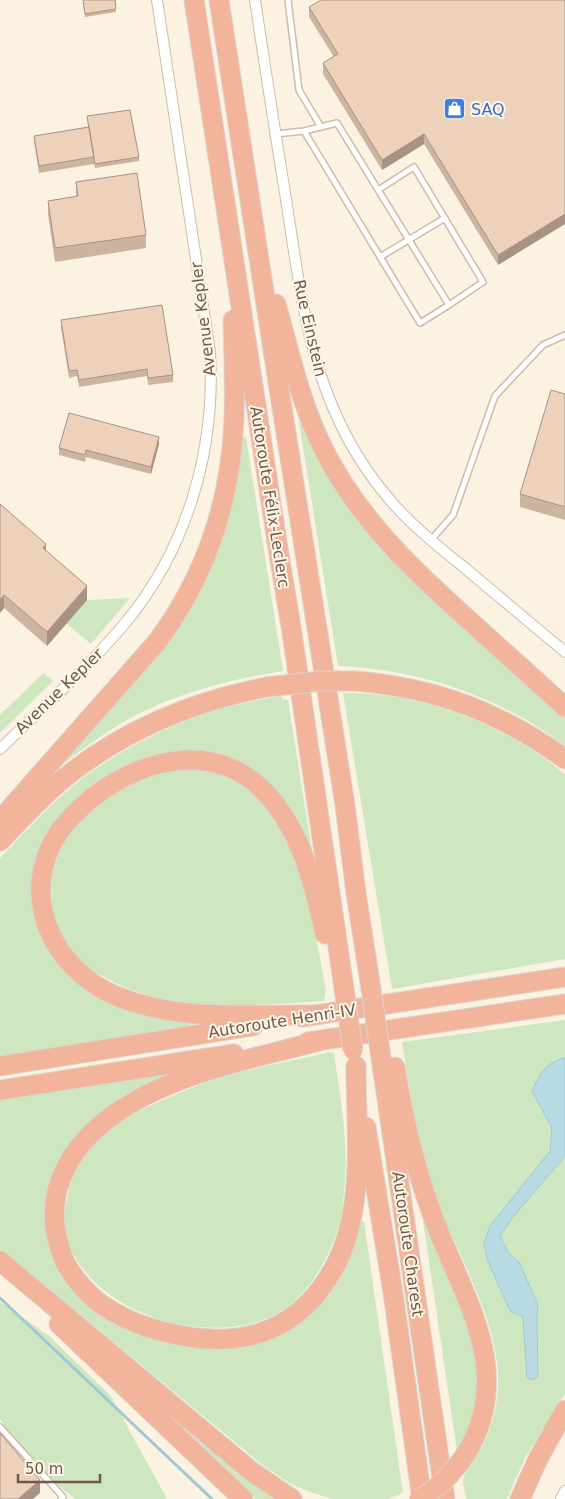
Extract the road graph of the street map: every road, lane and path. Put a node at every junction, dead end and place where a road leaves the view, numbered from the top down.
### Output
1 (157, 0) edge
2 (194, 0) edge
3 (219, 0) edge
4 (255, 0) edge
5 (288, 0) edge
6 (321, 127) junction
7 (304, 131) junction
8 (276, 134) junction
9 (378, 190) junction
10 (253, 218) junction
11 (445, 218) junction
12 (409, 240) junction
13 (233, 252) junction
14 (380, 257) junction
15 (449, 305) junction
16 (565, 335) edge
17 (431, 540) junction
18 (565, 652) edge
19 (565, 707) edge
20 (0, 748) edge
21 (565, 759) edge
22 (0, 820) edge
23 (0, 841) edge
24 (565, 977) edge
25 (376, 988) joint
26 (344, 991) junction
27 (565, 1004) edge
28 (313, 1015) junction
29 (319, 1041) junction
30 (385, 1043) junction
31 (354, 1058) junction
32 (0, 1066) edge
33 (0, 1090) edge
34 (0, 1261) edge
35 (0, 1272) edge
36 (565, 1410) edge
37 (565, 1422) edge
38 (0, 1427) edge
39 (538, 1459) junction
40 (565, 1492) edge
41 (61, 1499) edge
42 (244, 1499) edge
43 (292, 1499) edge
44 (421, 1499) edge
45 (445, 1499) edge
46 (520, 1499) edge
47 (561, 1499) edge

1 - 20 street, Avenue Kepler
2 - 13 highway, Autoroute Félix-Leclerc
3 - 10 highway, Autoroute Félix-Leclerc
4 - 8 street, Rue Einstein
5 - 6 lane
6 - 7 lane
6 - 9 lane
7 - 8 lane
7 - 14 lane
8 - 17 street, Rue Einstein
9 - 11 lane
9 - 12 lane
10 - 19 highway
10 - 25 highway, Autoroute Félix-Leclerc
11 - 12 lane
11 - 15 lane
12 - 14 lane
12 - 15 lane
13 - 22 highway
13 - 26 highway, Autoroute Félix-Leclerc
14 - 15 lane
16 - 17 lane
17 - 18 street, Rue Einstein
21 - 23 highway, bridge
24 - 28 highway, Autoroute Henri-IV
25 - 30 highway, Autoroute Charest, bridge
26 - 28 highway
26 - 31 highway, Autoroute Charest, bridge
27 - 29 highway, Autoroute Henri-IV
28 - 32 highway, Autoroute Henri-IV
29 - 31 highway
29 - 33 highway, Autoroute Henri-IV
30 - 44 highway, bridge
30 - 45 highway, Autoroute Charest
31 - 44 highway, Autoroute Charest
34 - 43 highway
35 - 42 highway
36 - 39 highway
37 - 39 highway
38 - 41 lane
39 - 46 highway
40 - 47 street

